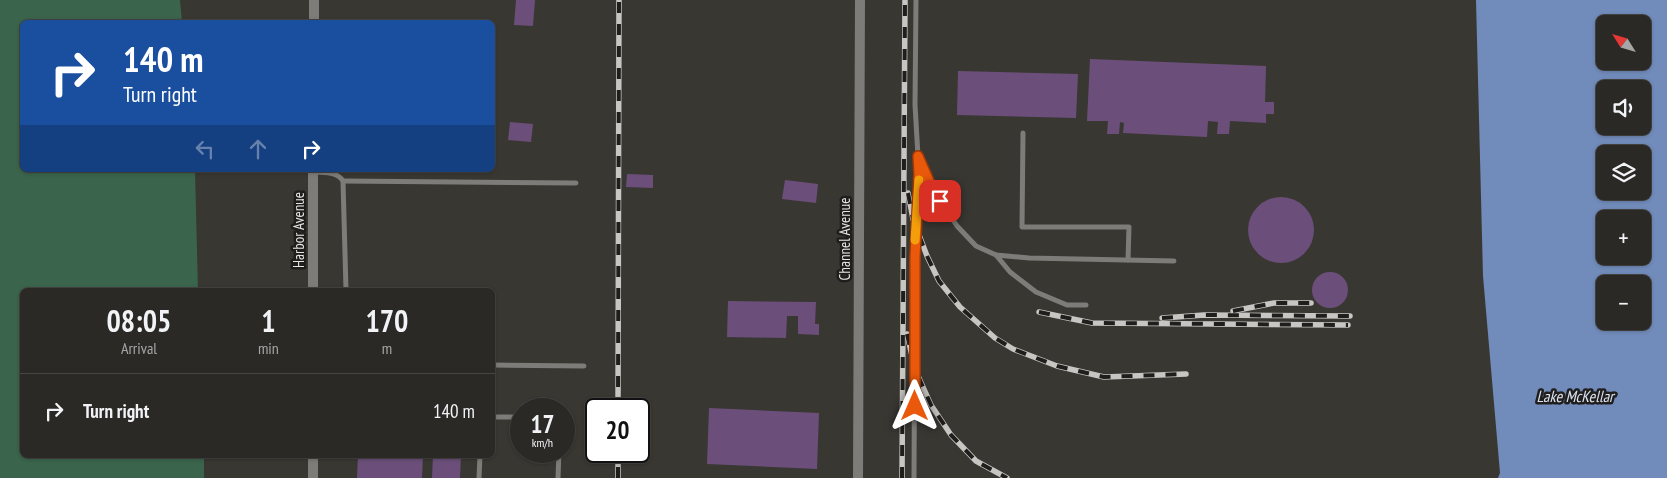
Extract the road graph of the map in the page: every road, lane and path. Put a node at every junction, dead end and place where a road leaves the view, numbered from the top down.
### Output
1 (314, 0) edge
2 (860, 0) edge
3 (916, 0) edge
4 (314, 20) edge
5 (1023, 133) dead end
6 (918, 156) junction
7 (314, 172) edge
8 (321, 172) edge
9 (343, 181) junction
10 (576, 183) dead end
11 (996, 255) junction
12 (1128, 260) junction
13 (1174, 261) dead end
14 (313, 288) edge
15 (346, 288) edge
16 (1086, 305) dead end
17 (495, 366) edge
18 (584, 366) dead end
19 (495, 417) edge
20 (510, 417) edge
21 (313, 458) edge
22 (480, 458) edge
23 (559, 463) edge
24 (313, 478) edge
25 (479, 478) edge
26 (558, 478) edge
27 (858, 478) edge
28 (914, 478) edge

1 - 4 street
2 - 27 street, Channel Avenue
3 - 6 lane
5 - 12 lane
6 - 11 lane
6 - 28 lane
7 - 14 street, Harbor Avenue
8 - 9 lane
9 - 10 lane
9 - 15 lane
11 - 12 lane
11 - 16 lane
12 - 13 lane
17 - 18 lane
19 - 20 lane
21 - 24 street
22 - 25 lane
23 - 26 lane

